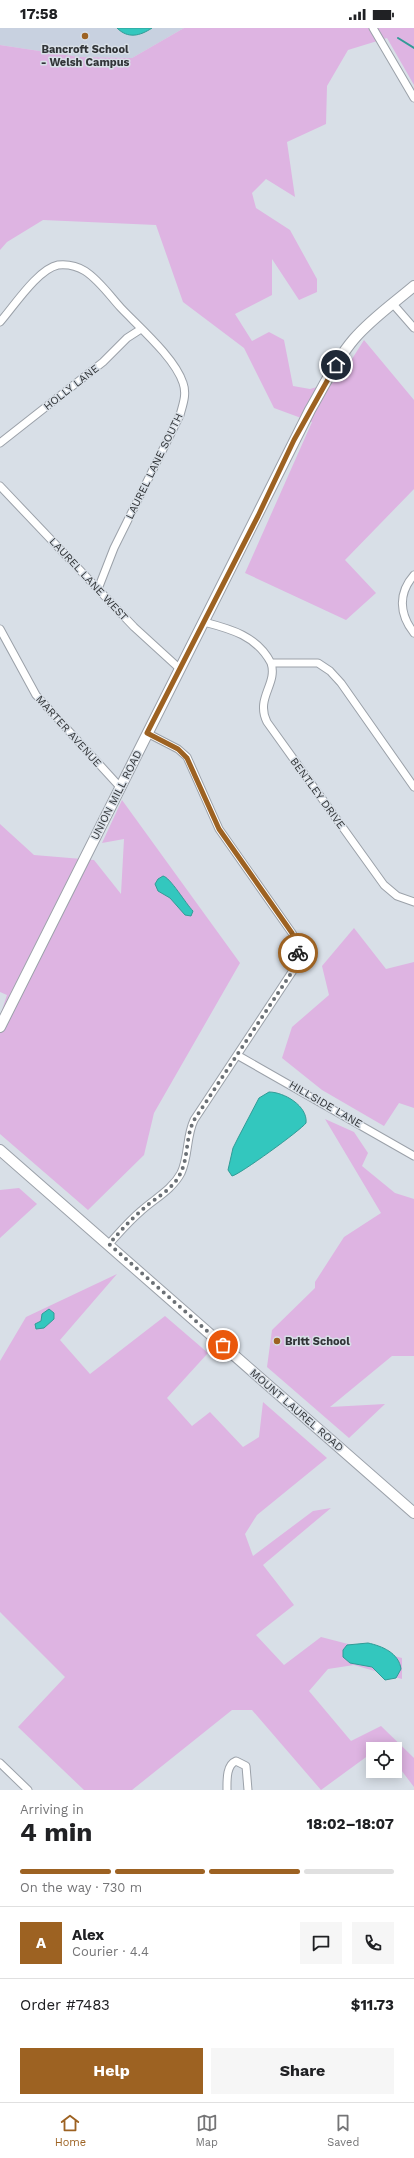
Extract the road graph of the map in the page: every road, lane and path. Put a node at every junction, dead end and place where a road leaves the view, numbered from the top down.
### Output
1 (373, 28) edge
2 (414, 98) edge
3 (414, 286) edge
4 (393, 304) junction
5 (0, 322) edge
6 (414, 328) edge
7 (141, 329) junction
8 (0, 443) edge
9 (0, 486) edge
10 (414, 575) edge
11 (98, 589) junction
12 (204, 622) junction
13 (0, 629) edge
14 (414, 633) edge
15 (271, 663) junction
16 (180, 669) junction
17 (147, 733) junction
18 (120, 787) junction
19 (414, 787) edge
20 (414, 902) edge
21 (0, 1027) edge
22 (237, 1055) junction
23 (0, 1150) edge
24 (414, 1156) edge
25 (109, 1244) junction
26 (414, 1513) edge
27 (0, 1763) edge
28 (28, 1790) edge
29 (227, 1790) edge
30 (248, 1790) edge

1 - 2 street
3 - 4 street, UNION MILL ROAD
4 - 6 street
4 - 12 street, UNION MILL ROAD
5 - 7 street, LAUREL LANE SOUTH
7 - 8 street, HOLLY LANE
7 - 11 street, LAUREL LANE SOUTH
9 - 11 street, LAUREL LANE WEST
10 - 14 street
11 - 16 street, LAUREL LANE WEST
12 - 15 street
12 - 16 street, UNION MILL ROAD
13 - 18 street, MARTER AVENUE
15 - 19 street
15 - 20 street, BENTLEY DRIVE
16 - 17 street, UNION MILL ROAD
17 - 18 street, UNION MILL ROAD
17 - 22 street
18 - 21 street, UNION MILL ROAD
22 - 24 street, HILLSIDE LANE
22 - 25 street
23 - 25 street, MOUNT LAUREL ROAD
25 - 26 street, MOUNT LAUREL ROAD
27 - 28 street
29 - 30 street

